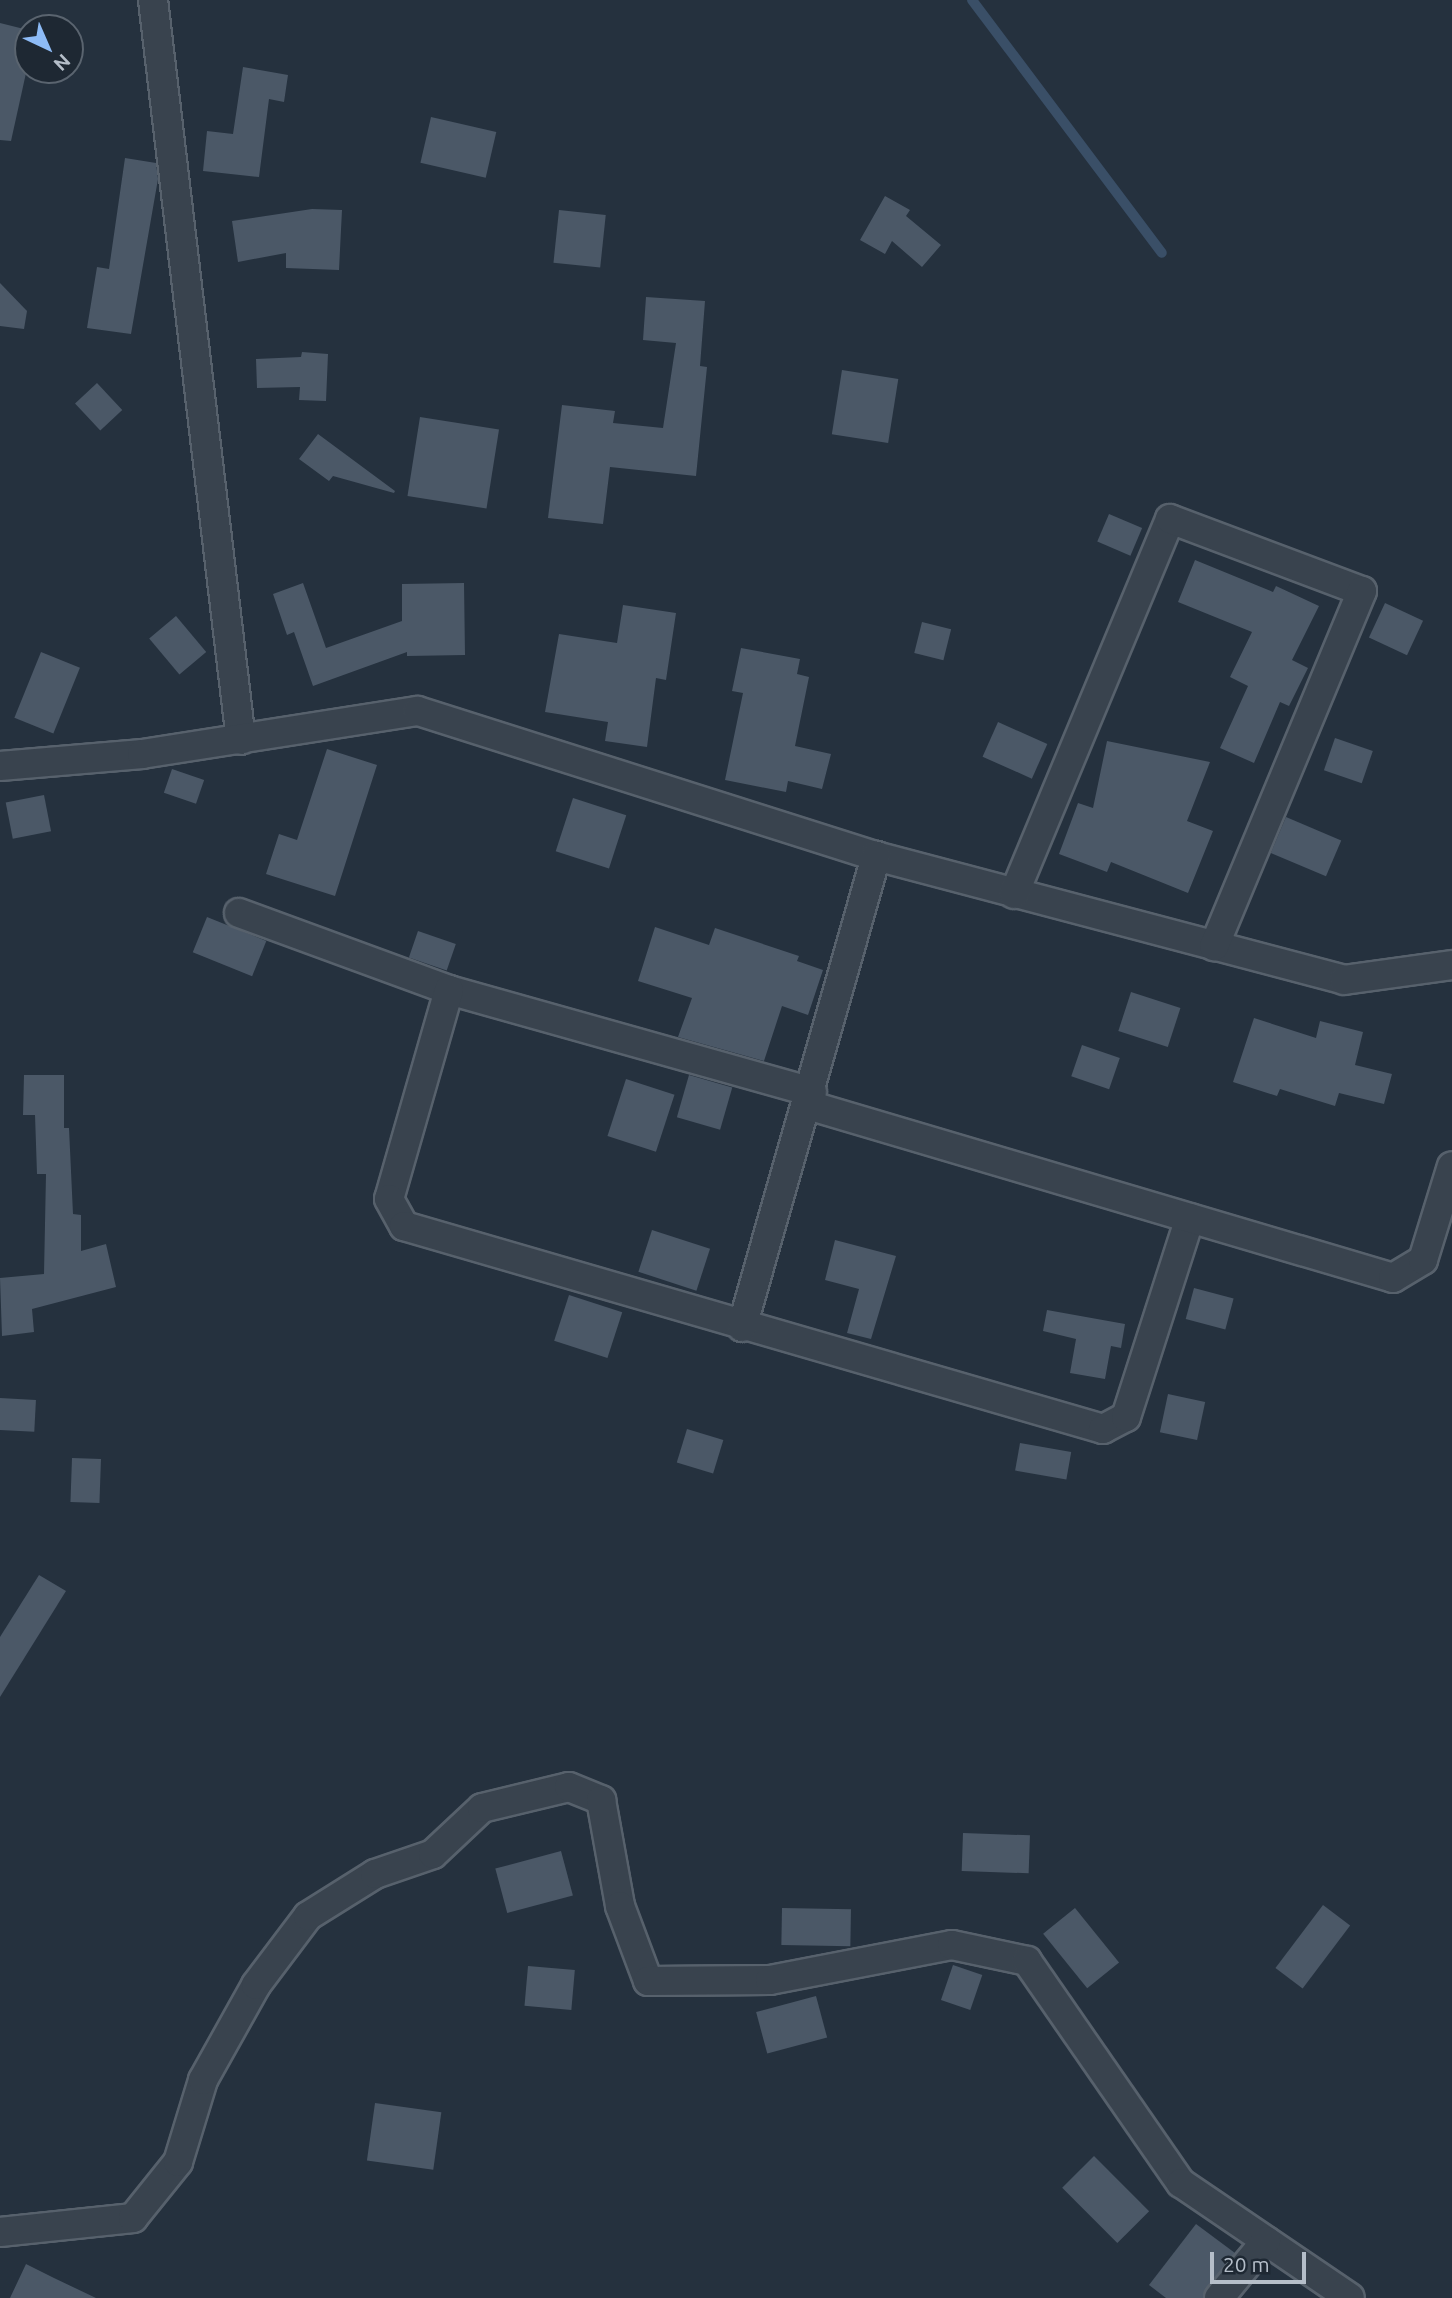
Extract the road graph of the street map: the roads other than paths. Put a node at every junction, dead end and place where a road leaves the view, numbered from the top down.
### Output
1 (153, 0) edge
2 (241, 740) junction
3 (0, 766) edge
4 (876, 856) junction
5 (1014, 894) junction
6 (239, 913) dead end
7 (1214, 946) junction
8 (1452, 965) edge
9 (449, 990) junction
10 (810, 1099) junction
11 (1452, 1166) edge
12 (1190, 1218) junction
13 (742, 1327) junction
14 (0, 2232) edge
15 (1266, 2241) junction
16 (1219, 2298) edge
17 (1350, 2298) edge

1 - 2 street
2 - 3 street
2 - 4 street
4 - 5 street
4 - 10 street
5 - 7 street
5 - 7 street
6 - 9 street
7 - 8 street
9 - 10 street
9 - 13 street
10 - 12 street
10 - 13 street
11 - 12 street
12 - 13 street
14 - 15 street
15 - 16 street
15 - 17 street

